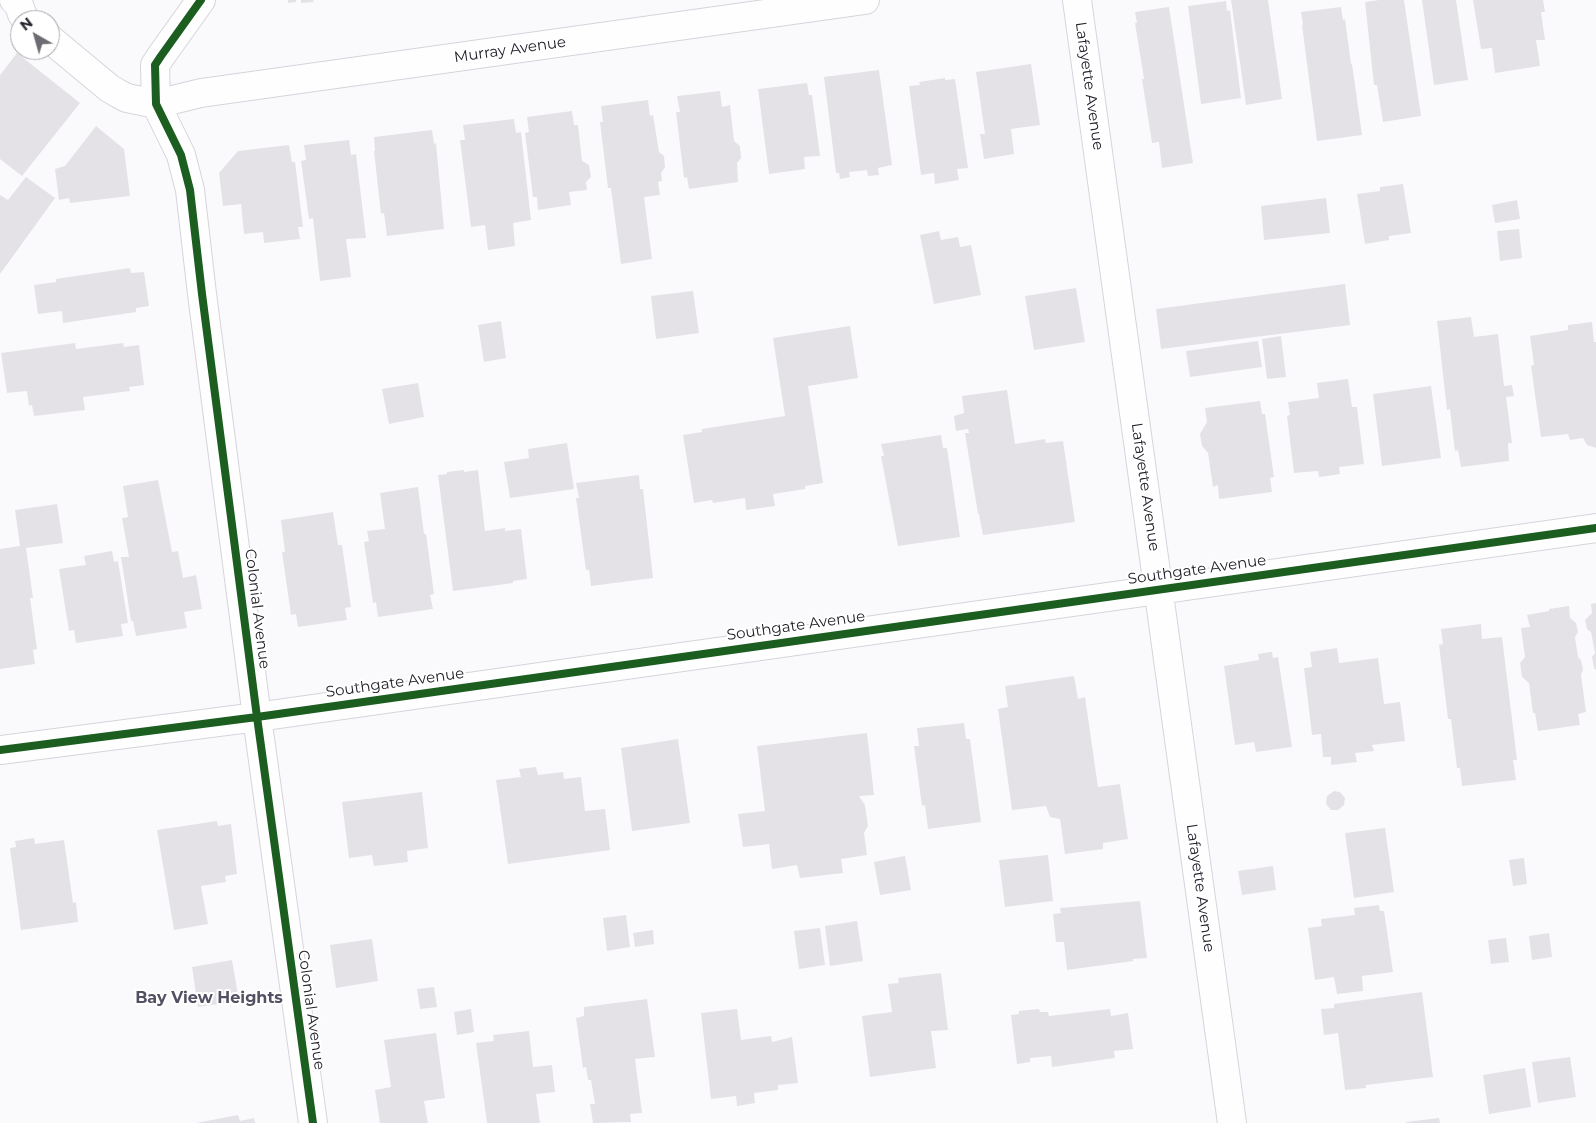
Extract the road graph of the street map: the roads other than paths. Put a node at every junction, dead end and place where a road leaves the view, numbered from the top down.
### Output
1 (201, 0) edge
2 (865, 0) edge
3 (1077, 0) edge
4 (60, 47) edge
5 (156, 104) junction
6 (1596, 528) edge
7 (1159, 589) junction
8 (256, 716) junction
9 (0, 750) edge
10 (313, 1123) edge
11 (1232, 1123) edge

1 - 5 street
2 - 5 street, Murray Avenue
3 - 7 street, Lafayette Avenue
4 - 5 street
5 - 8 street, Colonial Avenue
6 - 7 street, Southgate Avenue
7 - 8 street, Southgate Avenue
7 - 11 street, Lafayette Avenue
8 - 9 street, Southgate Avenue
8 - 10 street, Colonial Avenue

